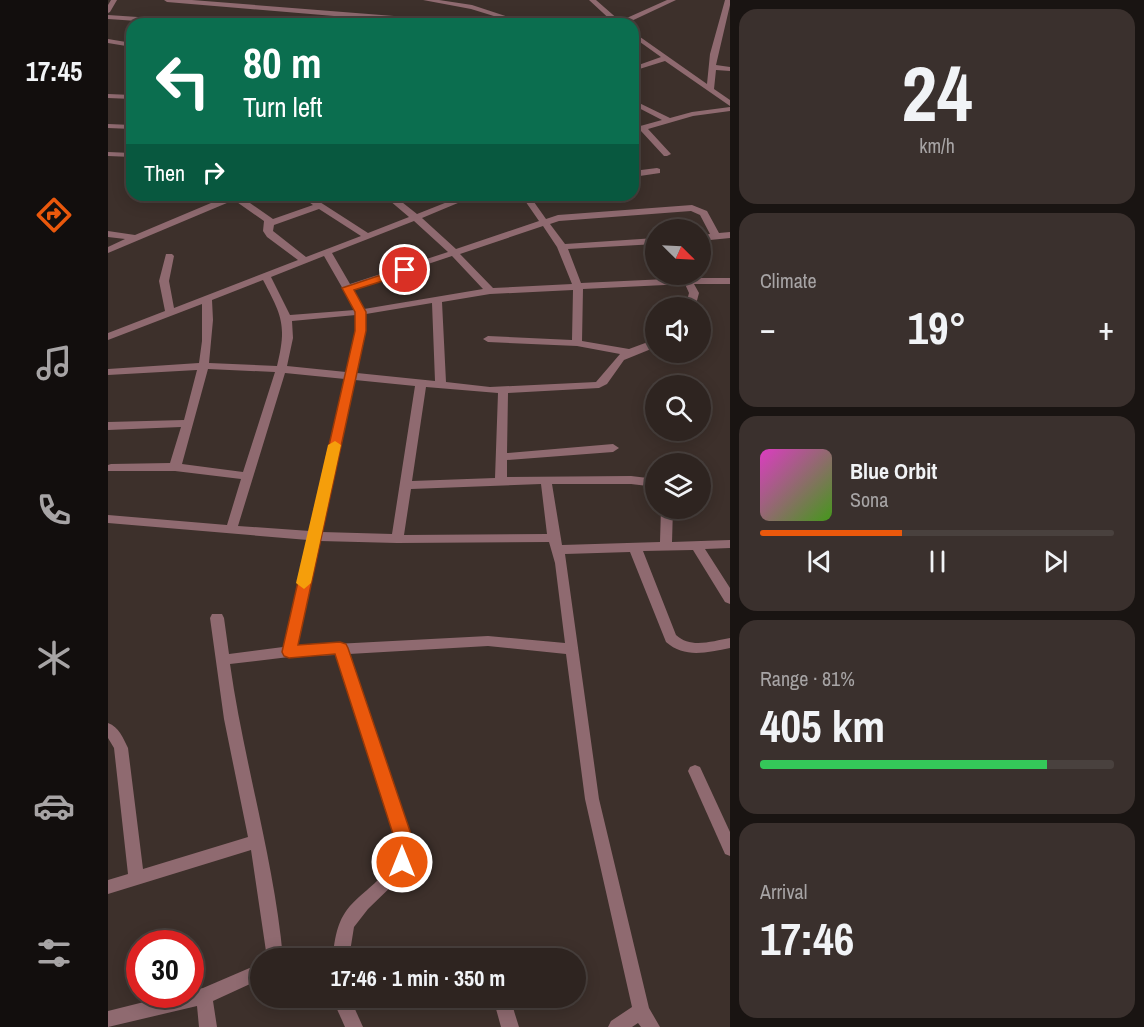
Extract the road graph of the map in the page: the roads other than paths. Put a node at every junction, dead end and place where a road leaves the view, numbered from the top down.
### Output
1 (114, 0) edge
2 (167, 0) edge
3 (282, 0) edge
4 (426, 0) edge
5 (592, 0) edge
6 (673, 0) edge
7 (229, 2) edge
8 (728, 4) edge
9 (273, 8) junction
10 (108, 11) edge
11 (108, 16) edge
12 (134, 18) edge
13 (394, 18) edge
14 (508, 18) edge
15 (612, 18) edge
16 (632, 18) edge
17 (726, 23) edge
18 (639, 38) edge
19 (108, 41) edge
20 (126, 44) edge
21 (666, 58) junction
22 (639, 67) edge
23 (712, 67) junction
24 (730, 69) edge
25 (710, 89) junction
26 (108, 96) edge
27 (126, 97) edge
28 (730, 104) edge
29 (639, 105) edge
30 (730, 109) edge
31 (668, 120) junction
32 (108, 126) edge
33 (126, 127) edge
34 (643, 128) junction
35 (639, 129) edge
36 (108, 154) edge
37 (667, 154) dead end
38 (126, 155) edge
39 (657, 171) dead end
40 (639, 173) edge
41 (224, 201) edge
42 (243, 201) edge
43 (312, 201) edge
44 (396, 201) edge
45 (457, 201) edge
46 (529, 201) edge
47 (320, 206) junction
48 (417, 216) junction
49 (546, 222) junction
50 (270, 223) junction
51 (108, 234) edge
52 (366, 235) junction
53 (730, 236) edge
54 (711, 237) edge
55 (716, 237) junction
56 (137, 238) junction
57 (645, 242) edge
58 (562, 247) junction
59 (108, 250) edge
60 (326, 251) junction
61 (456, 252) junction
62 (169, 256) dead end
63 (305, 260) junction
64 (266, 276) junction
65 (711, 281) edge
66 (730, 281) edge
67 (645, 283) edge
68 (578, 287) junction
69 (347, 288) junction
70 (490, 291) junction
71 (207, 298) junction
72 (437, 301) junction
73 (361, 312) junction
74 (170, 313) junction
75 (286, 318) junction
76 (108, 337) edge
77 (488, 339) dead end
78 (577, 343) junction
79 (645, 348) edge
80 (634, 353) junction
81 (203, 366) junction
82 (281, 369) junction
83 (108, 372) edge
84 (350, 377) junction
85 (422, 384) junction
86 (441, 386) junction
87 (503, 391) junction
88 (187, 423) junction
89 (108, 426) edge
90 (613, 448) dead end
91 (502, 457) junction
92 (175, 467) junction
93 (109, 468) edge
94 (247, 476) junction
95 (546, 480) junction
96 (501, 482) junction
97 (645, 482) edge
98 (405, 485) junction
99 (108, 519) edge
100 (667, 519) edge
101 (231, 530) junction
102 (314, 536) junction
103 (397, 539) junction
104 (556, 544) junction
105 (730, 544) edge
106 (696, 545) junction
107 (666, 546) junction
108 (635, 548) junction
109 (730, 599) edge
110 (217, 618) dead end
111 (730, 643) edge
112 (340, 648) junction
113 (572, 649) junction
114 (289, 652) junction
115 (223, 660) junction
116 (108, 729) edge
117 (695, 771) dead end
118 (257, 841) junction
119 (730, 849) edge
120 (136, 878) junction
121 (108, 887) edge
122 (273, 948) edge
123 (342, 948) edge
124 (250, 976) edge
125 (204, 996) joint
126 (156, 1008) edge
127 (345, 1008) edge
128 (505, 1008) edge
129 (640, 1011) junction
130 (108, 1020) edge
131 (208, 1027) edge
132 (354, 1027) edge
133 (510, 1027) edge
134 (617, 1027) edge
135 (651, 1027) edge

1 - 10 street
2 - 7 street
3 - 9 street
4 - 14 street
5 - 15 street
6 - 16 street
7 - 9 street
8 - 17 street
9 - 13 street
11 - 12 street
17 - 23 street
18 - 21 street
19 - 20 street
21 - 22 street
21 - 25 street
23 - 24 street
23 - 25 street
25 - 28 street
26 - 27 street
29 - 31 street
30 - 31 street
31 - 34 street
32 - 33 street
34 - 35 street
34 - 37 street
36 - 38 street
39 - 40 street
41 - 56 street
42 - 50 street
43 - 47 street
44 - 48 street
45 - 48 street
46 - 49 street
47 - 50 street
47 - 52 street
48 - 52 street
48 - 61 street
49 - 55 street
49 - 58 street
49 - 61 street
50 - 63 street
51 - 56 street
52 - 60 street
53 - 55 street
54 - 55 street
56 - 59 street
57 - 58 street
58 - 68 street
60 - 63 street
60 - 69 street
61 - 69 street
61 - 70 street
62 - 74 street
63 - 64 street
64 - 71 street
64 - 75 street
65 - 66 street
67 - 68 street
68 - 70 street
68 - 78 street
69 - 73 street
70 - 72 street
71 - 74 street
71 - 81 street
72 - 73 street
72 - 86 street
73 - 75 street
73 - 84 street
74 - 76 street
75 - 82 street
77 - 78 street
78 - 80 street
79 - 80 street
80 - 87 street
81 - 82 street
81 - 83 street
81 - 88 street
82 - 84 street
82 - 94 street
84 - 85 street
84 - 102 street
85 - 86 street
85 - 98 street
86 - 87 street
87 - 91 street
88 - 89 street
88 - 92 street
90 - 91 street
91 - 96 street
92 - 93 street
92 - 94 street
94 - 101 street
95 - 96 street
95 - 97 street
95 - 104 street
96 - 98 street
98 - 103 street
99 - 101 street
100 - 107 street
101 - 102 street
102 - 103 street
102 - 114 street
103 - 104 street
104 - 108 street
104 - 113 street
105 - 106 street
106 - 107 street
106 - 109 street
107 - 108 street
108 - 111 street
110 - 115 street
112 - 113 street
112 - 114 street
112 - 123 street
113 - 129 street
114 - 115 street
115 - 118 street
116 - 120 street
117 - 119 street
118 - 120 street
118 - 122 street
120 - 121 street
124 - 125 street
125 - 131 street
126 - 130 street
127 - 132 street
128 - 133 street
129 - 134 street
129 - 135 street

